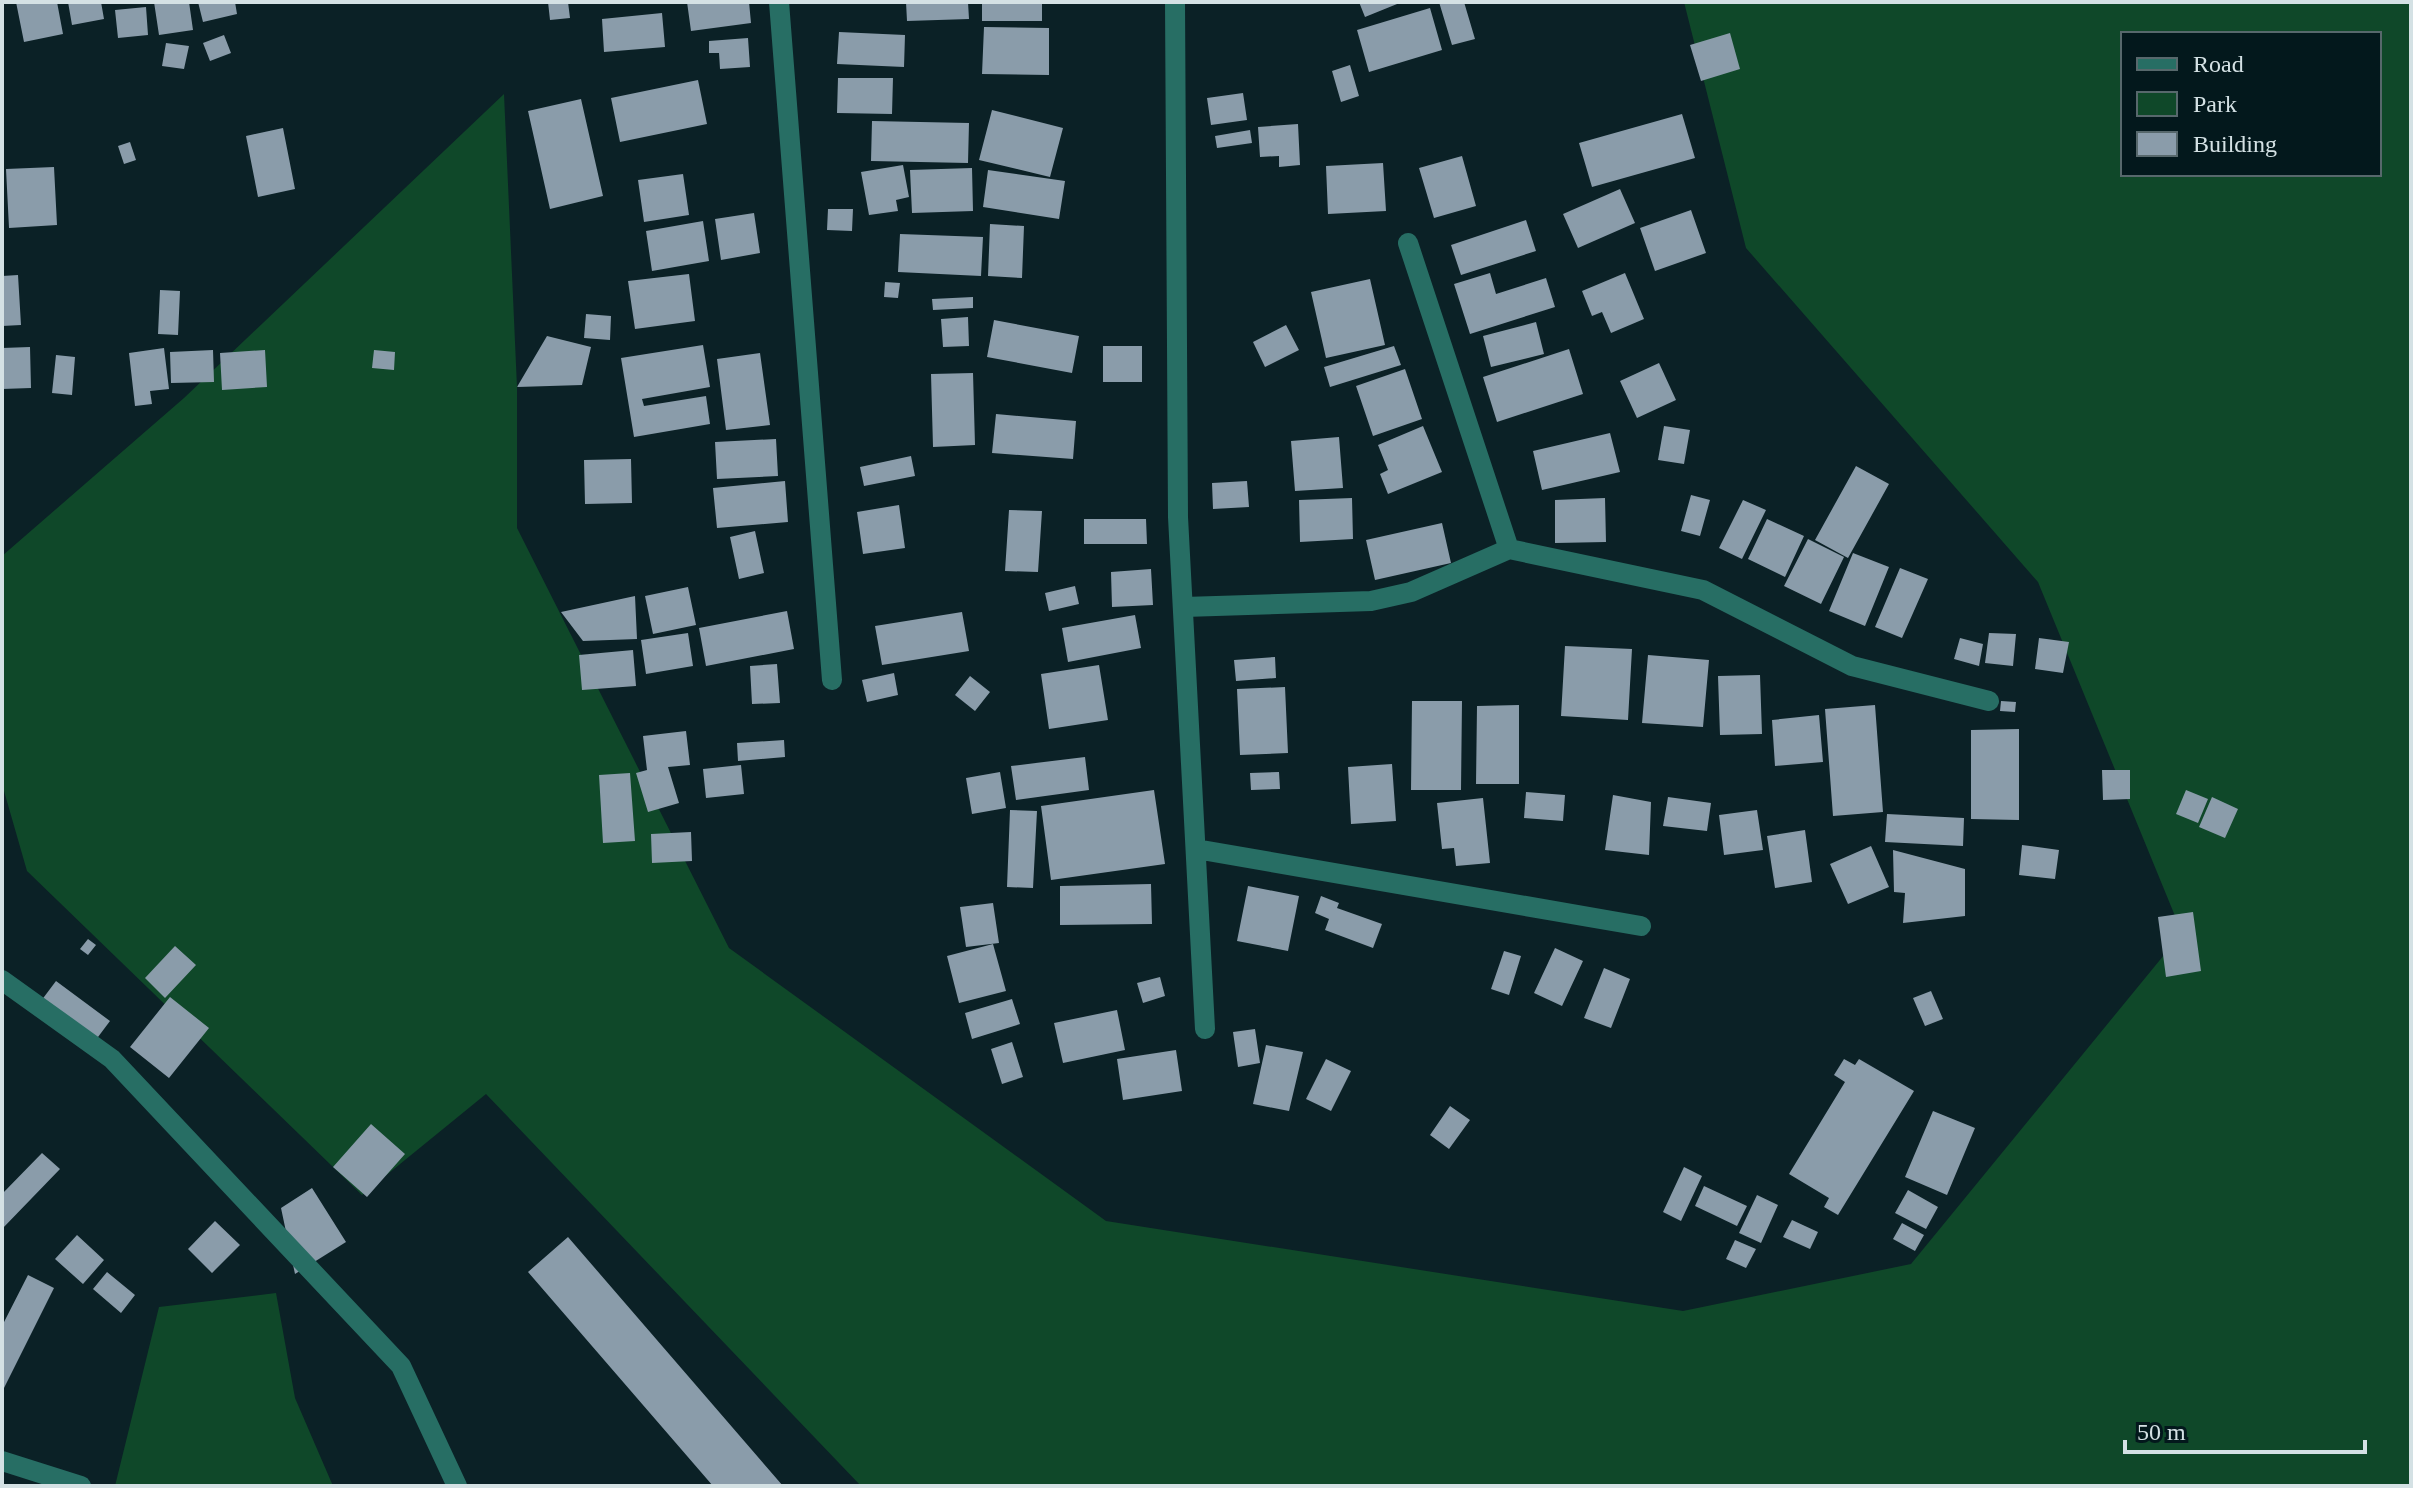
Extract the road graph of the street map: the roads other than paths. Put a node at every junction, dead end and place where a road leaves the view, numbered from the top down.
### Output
1 (779, 2) edge
2 (1175, 2) edge
3 (1408, 243) dead end
4 (1509, 549) junction
5 (1184, 607) junction
6 (832, 680) dead end
7 (1989, 701) dead end
8 (1196, 849) junction
9 (1641, 926) dead end
10 (2, 980) edge
11 (1205, 1029) dead end
12 (2, 1461) edge
13 (81, 1486) edge
14 (457, 1486) edge

1 - 6 street
2 - 5 street
3 - 4 street
4 - 5 street
4 - 7 street
5 - 8 street
8 - 9 street
8 - 11 street
10 - 14 street
12 - 13 street

